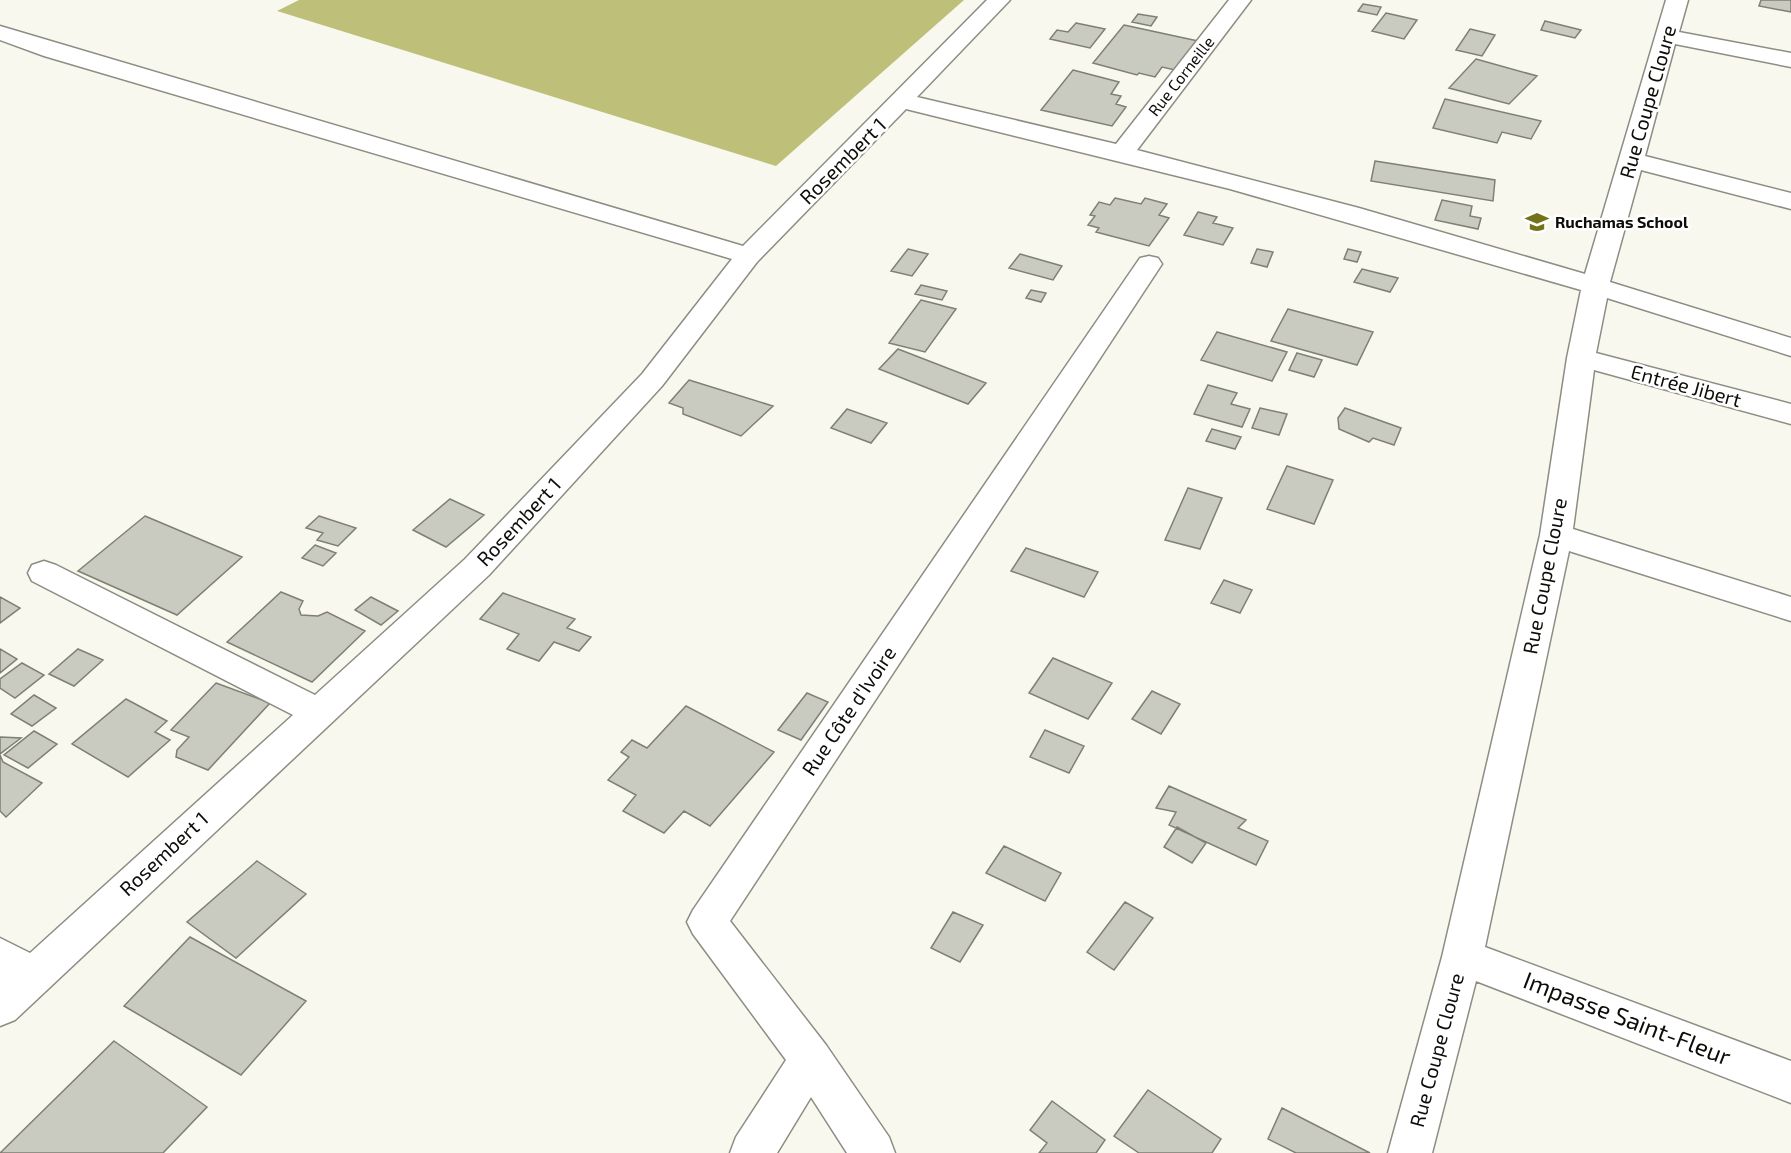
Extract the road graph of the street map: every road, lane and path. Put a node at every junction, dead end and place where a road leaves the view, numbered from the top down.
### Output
1 (999, 0) edge
2 (1240, 0) edge
3 (1677, 0) edge
4 (0, 33) edge
5 (1666, 36) junction
6 (1791, 60) edge
7 (903, 101) junction
8 (1123, 152) junction
9 (1632, 160) junction
10 (1791, 201) edge
11 (748, 256) junction
12 (1149, 264) dead end
13 (1596, 284) junction
14 (1791, 347) edge
15 (1581, 358) junction
16 (1791, 414) edge
17 (1556, 535) junction
18 (44, 573) dead end
19 (1791, 609) edge
20 (318, 712) junction
21 (1462, 957) junction
22 (15, 966) edge
23 (0, 1007) edge
24 (811, 1059) junction
25 (1791, 1082) edge
26 (752, 1153) edge
27 (873, 1153) edge
28 (1410, 1153) edge

1 - 7 street, Rosembert 1
2 - 8 street, Rue Corneille
3 - 5 street, Rue Coupe Cloure
4 - 11 street
5 - 6 street
5 - 9 street, Rue Coupe Cloure
7 - 8 street
7 - 11 street, Rosembert 1
8 - 13 street
9 - 10 street
9 - 13 street, Rue Coupe Cloure
11 - 20 street, Rosembert 1
12 - 24 street, Rue Côte d'Ivoire
13 - 14 street
13 - 15 street, Rue Coupe Cloure
15 - 16 street, Entrée Jibert
15 - 17 street, Rue Coupe Cloure
17 - 19 street
17 - 21 street, Rue Coupe Cloure
18 - 20 street
20 - 22 street, Rosembert 1
21 - 25 street, Impasse Saint-Fleur
21 - 28 street, Rue Coupe Cloure
22 - 23 street, Rosembert 1
24 - 26 street
24 - 27 street, Rue Côte d'Ivoire

